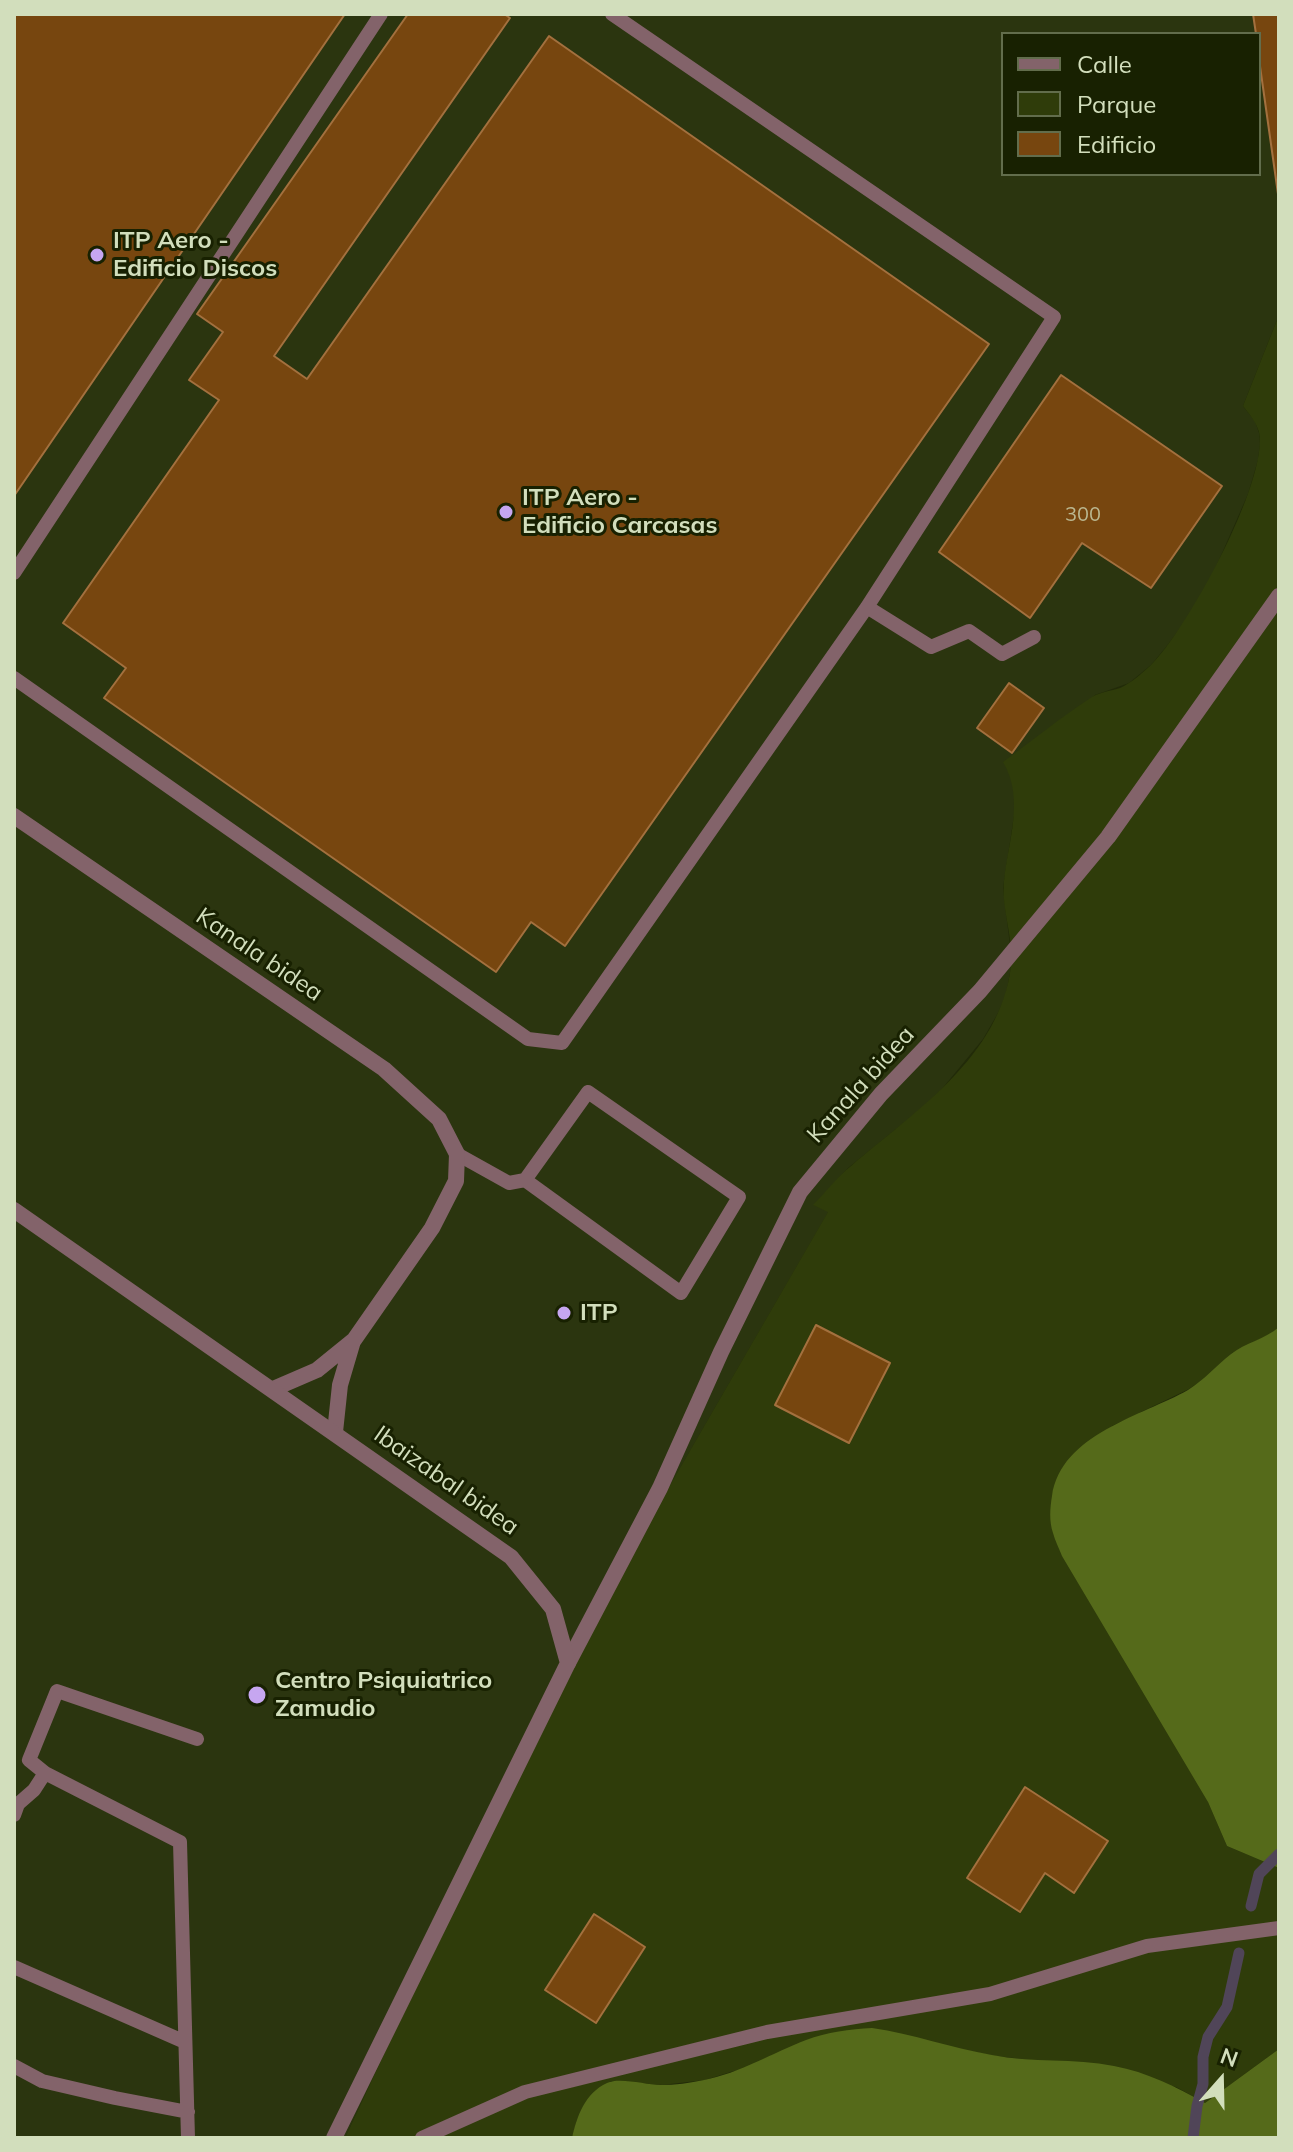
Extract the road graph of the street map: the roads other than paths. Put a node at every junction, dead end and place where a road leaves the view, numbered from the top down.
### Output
1 (381, 14) edge
2 (612, 14) edge
3 (14, 573) edge
4 (1279, 596) edge
5 (867, 607) junction
6 (1034, 637) dead end
7 (14, 678) edge
8 (14, 816) edge
9 (457, 1154) junction
10 (525, 1180) junction
11 (14, 1210) edge
12 (354, 1340) junction
13 (273, 1389) junction
14 (335, 1432) junction
15 (568, 1663) junction
16 (197, 1739) dead end
17 (45, 1773) junction
18 (15, 1807) edge
19 (1279, 1928) edge
20 (14, 1967) edge
21 (185, 2042) junction
22 (14, 2066) edge
23 (188, 2112) junction
24 (188, 2138) edge
25 (334, 2138) edge
26 (422, 2138) edge

1 - 3 lane
2 - 5 lane
4 - 15 street, Kanala bidea
5 - 6 lane
5 - 7 lane
8 - 9 street, Kanala bidea
9 - 10 lane
9 - 12 street
10 - 10 lane
11 - 13 street, Ibaizabal bidea
12 - 13 street
12 - 14 street
13 - 14 street, Ibaizabal bidea
14 - 15 street, Ibaizabal bidea
15 - 25 street
16 - 17 lane
17 - 18 lane
17 - 21 lane
19 - 26 lane
20 - 21 lane
21 - 23 lane
22 - 23 lane
23 - 24 lane

